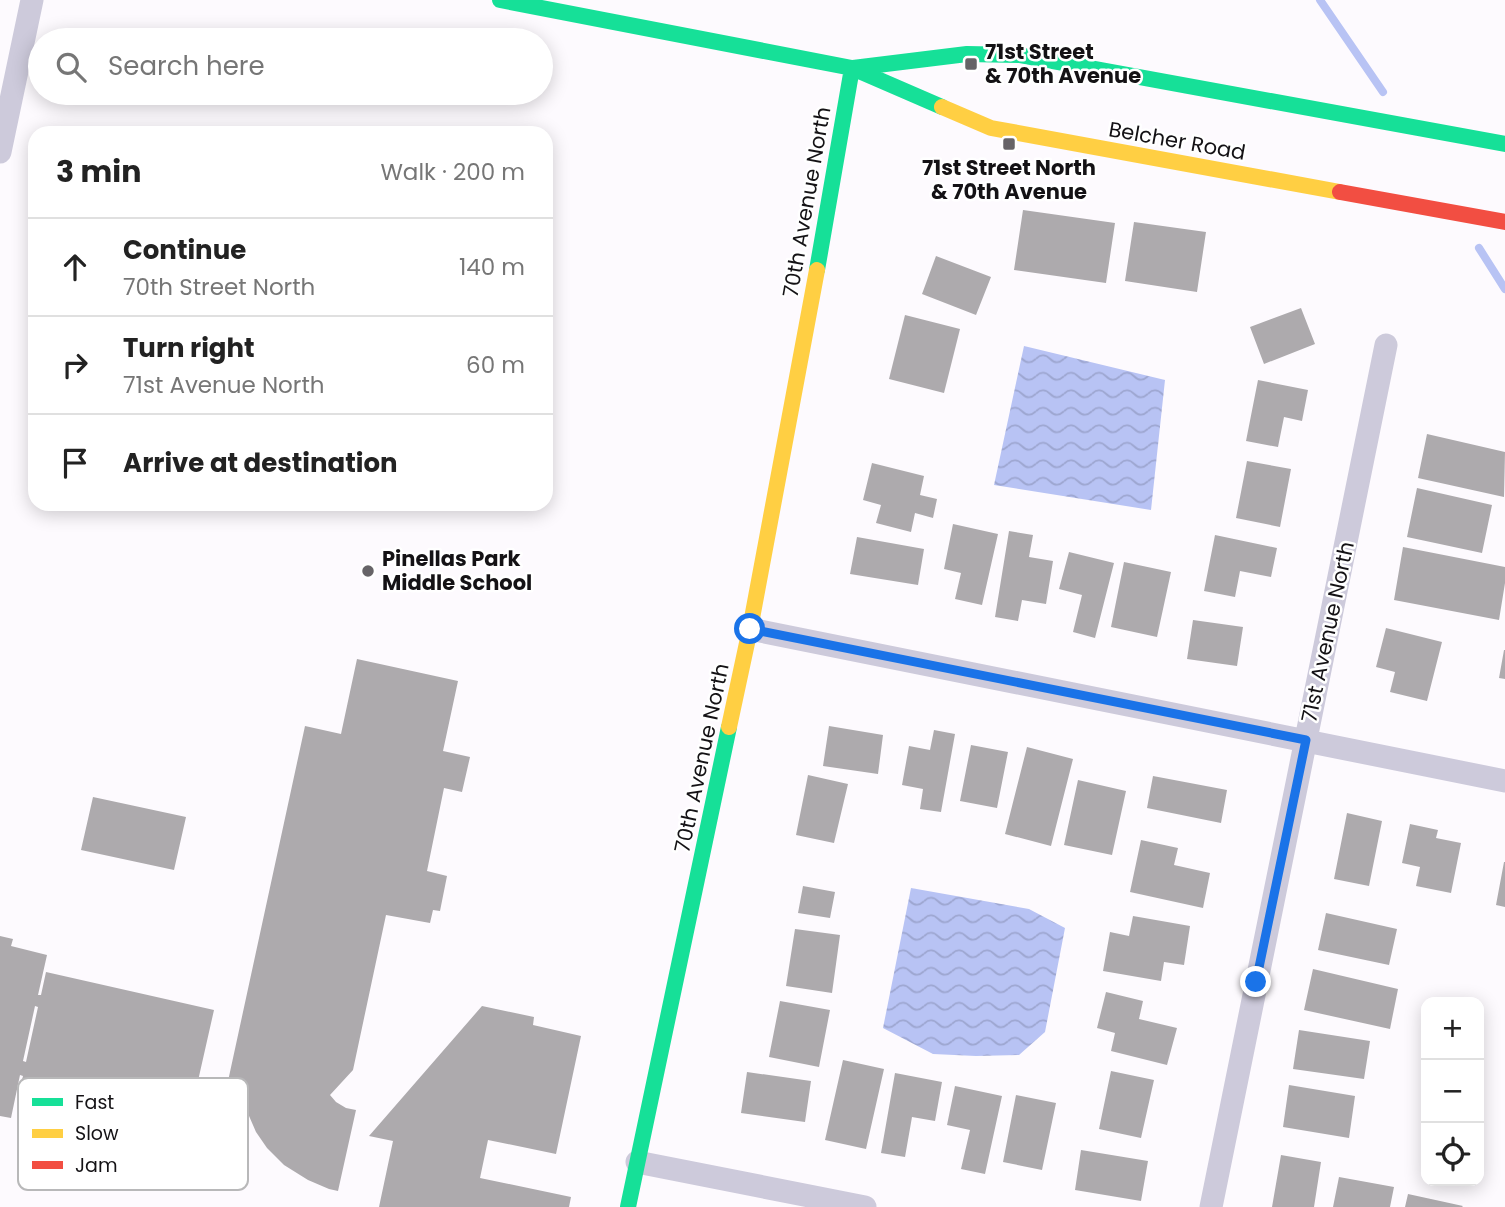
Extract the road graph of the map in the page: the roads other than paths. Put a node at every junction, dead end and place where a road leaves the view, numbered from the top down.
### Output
1 (32, 0) edge
2 (500, 0) edge
3 (852, 68) junction
4 (1505, 144) edge
5 (0, 152) edge
6 (1505, 222) edge
7 (1386, 345) dead end
8 (750, 629) junction
9 (1306, 740) junction
10 (1505, 781) edge
11 (637, 1161) junction
12 (628, 1207) edge
13 (864, 1207) edge
14 (1211, 1207) edge

1 - 5 street
2 - 3 main road, Belcher Road
3 - 4 main road, Belcher Road
3 - 6 main road, Belcher Road
3 - 8 main road, 70th Avenue North
7 - 9 street, 71st Avenue North
8 - 9 street
8 - 11 main road, 70th Avenue North
9 - 10 street
9 - 14 street, 71st Avenue North
11 - 12 main road, 70th Avenue North
11 - 13 street

